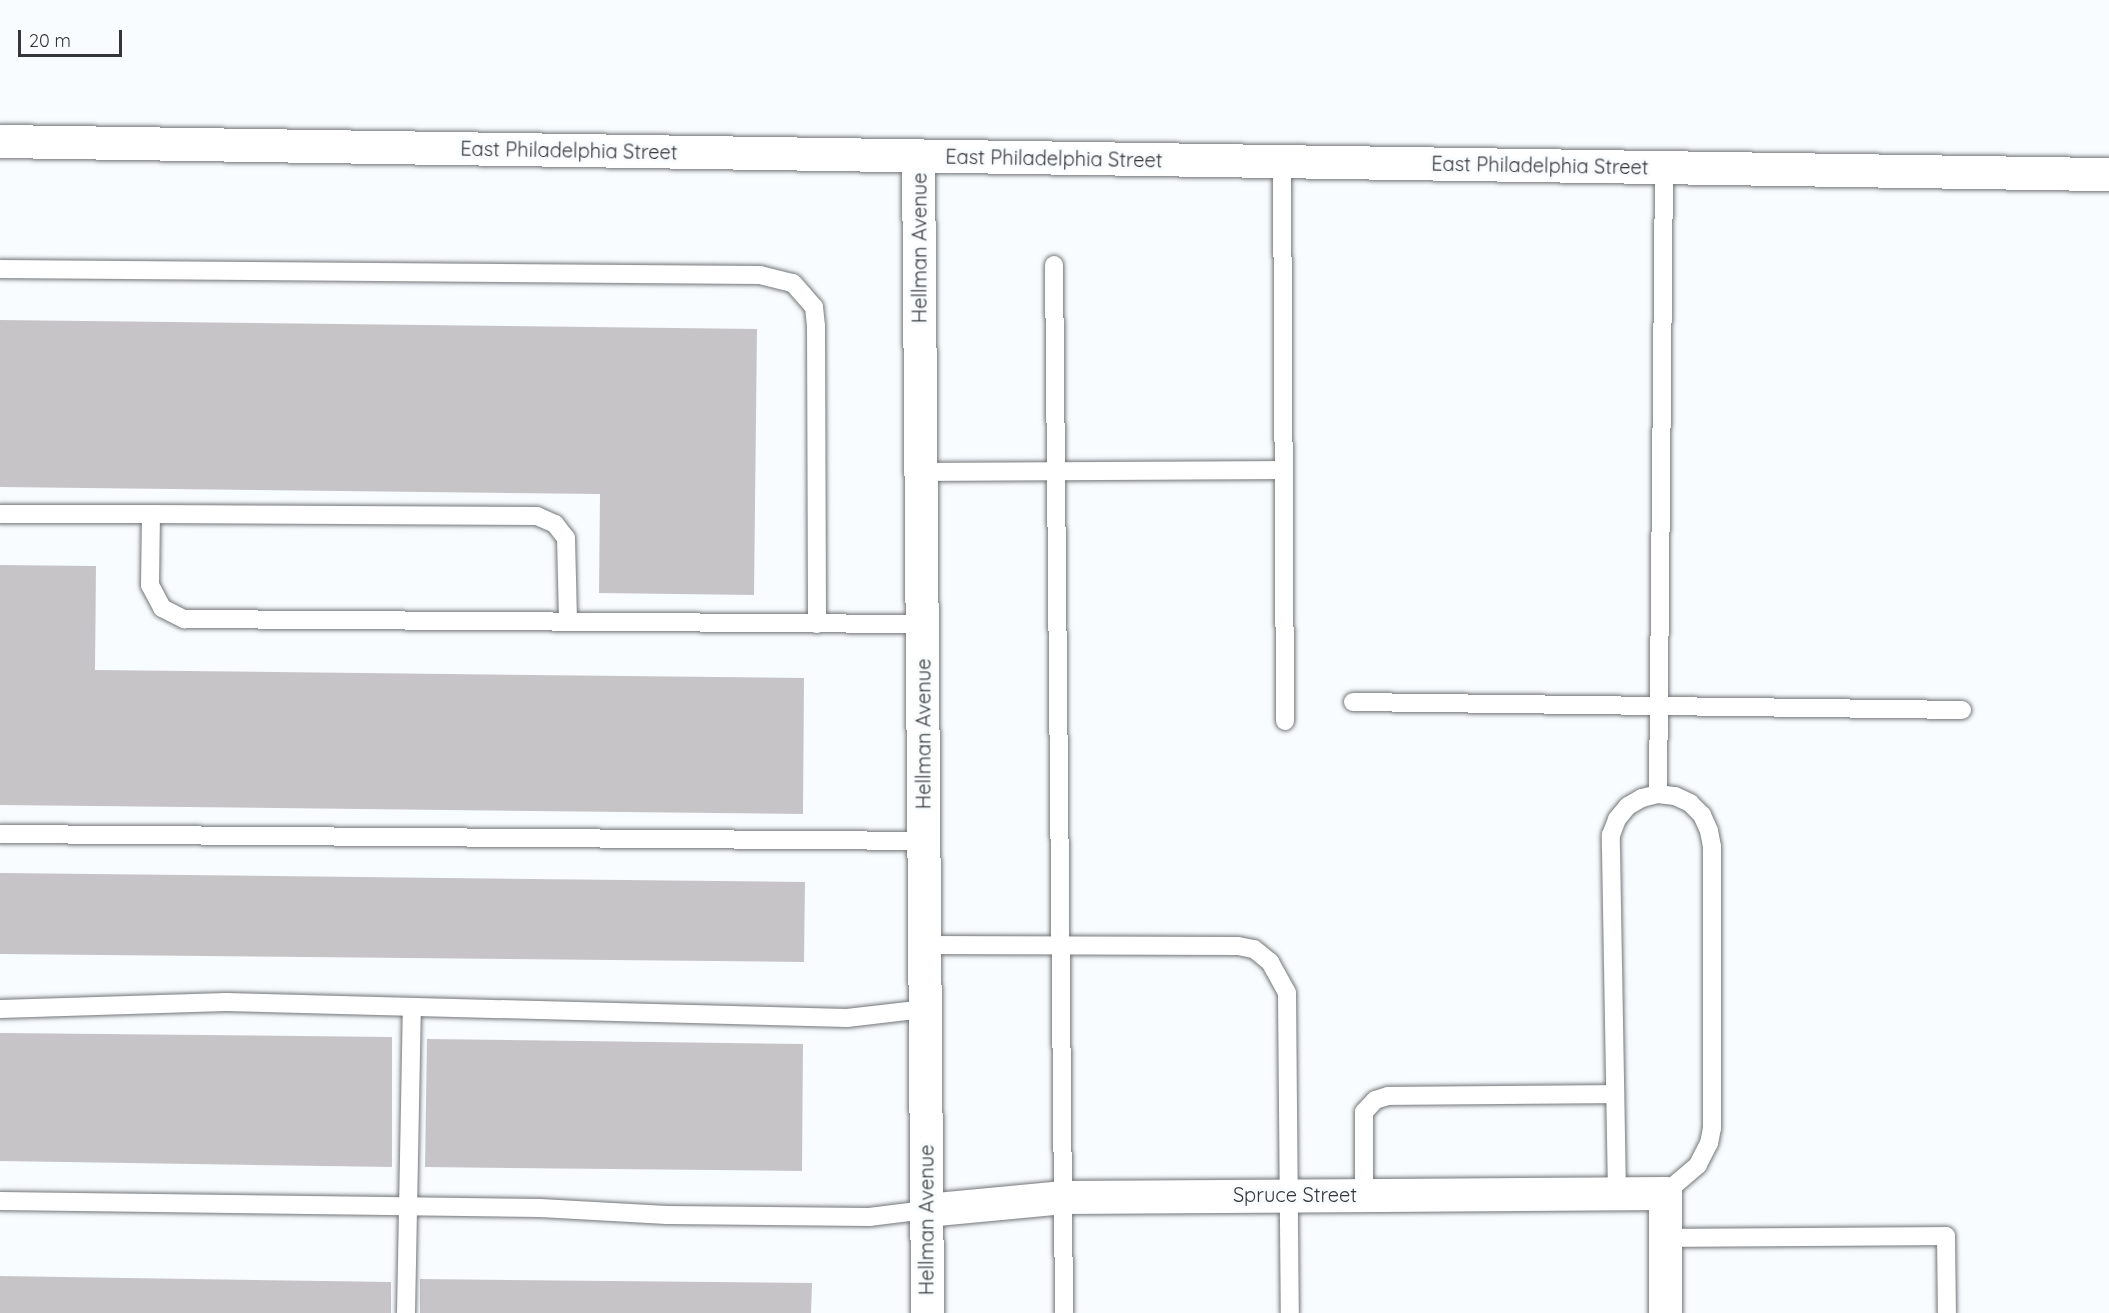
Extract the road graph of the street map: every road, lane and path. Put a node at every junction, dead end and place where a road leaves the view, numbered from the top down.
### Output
1 (0, 141) edge
2 (918, 155) junction
3 (1282, 161) junction
4 (1664, 167) junction
5 (2109, 174) edge
6 (1054, 265) dead end
7 (0, 268) edge
8 (1284, 470) junction
9 (1056, 471) junction
10 (920, 472) junction
11 (0, 514) edge
12 (151, 514) junction
13 (568, 622) junction
14 (817, 624) junction
15 (922, 624) junction
16 (1353, 702) dead end
17 (1659, 706) junction
18 (1962, 710) dead end
19 (1285, 721) dead end
20 (1658, 794) junction
21 (0, 834) edge
22 (923, 841) junction
23 (924, 945) junction
24 (1061, 945) junction
25 (412, 1007) junction
26 (0, 1009) edge
27 (925, 1009) junction
28 (1615, 1094) junction
29 (1665, 1192) junction
30 (1290, 1194) junction
31 (1364, 1194) junction
32 (1617, 1194) junction
33 (1063, 1197) junction
34 (0, 1201) edge
35 (407, 1206) junction
36 (926, 1210) junction
37 (1665, 1238) junction
38 (406, 1313) edge
39 (927, 1313) edge
40 (1064, 1313) edge
41 (1290, 1313) edge
42 (1665, 1313) edge
43 (1947, 1313) edge

1 - 2 street, East Philadelphia Street
2 - 3 street, East Philadelphia Street
2 - 10 street, Hellman Avenue
3 - 4 street, East Philadelphia Street
3 - 8 lane
4 - 5 street, East Philadelphia Street
4 - 17 lane
6 - 9 lane
7 - 14 lane
8 - 9 lane
8 - 19 lane
9 - 10 lane
9 - 24 lane
10 - 15 street, Hellman Avenue
11 - 12 lane
12 - 13 lane
12 - 13 lane
13 - 14 lane
14 - 15 lane
15 - 22 street, Hellman Avenue
16 - 17 lane
17 - 18 lane
17 - 20 lane
20 - 28 lane
20 - 29 lane
21 - 22 lane
22 - 23 street, Hellman Avenue
23 - 24 lane
23 - 27 street, Hellman Avenue
24 - 30 lane
24 - 33 lane
25 - 26 lane
25 - 27 lane
25 - 35 lane
27 - 36 street, Hellman Avenue
28 - 31 lane
28 - 32 lane
29 - 32 street, Spruce Street
29 - 37 street
30 - 31 street, Spruce Street
30 - 33 street, Spruce Street
30 - 41 lane
31 - 32 street, Spruce Street
33 - 36 street, Spruce Street
33 - 40 lane
34 - 35 lane
35 - 36 lane
35 - 38 lane
36 - 39 street, Hellman Avenue
37 - 42 street
37 - 43 lane

